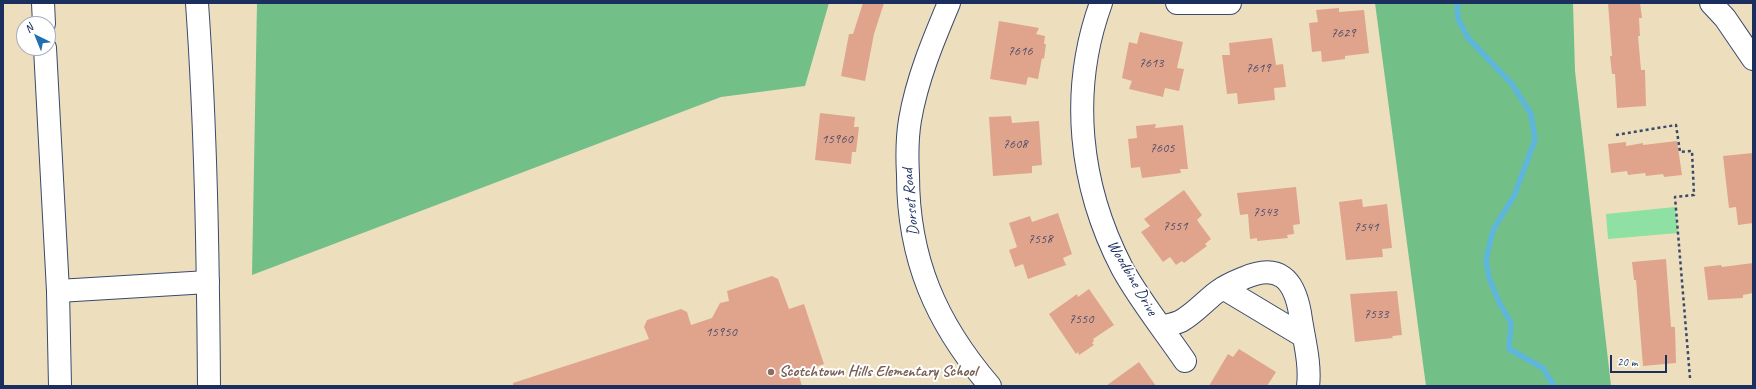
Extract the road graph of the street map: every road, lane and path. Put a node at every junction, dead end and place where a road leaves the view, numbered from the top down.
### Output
1 (43, 3) edge
2 (197, 3) edge
3 (949, 3) edge
4 (1101, 3) edge
5 (1177, 3) edge
6 (1230, 3) edge
7 (1711, 3) edge
8 (44, 16) edge
9 (46, 56) edge
10 (1753, 59) edge
11 (1616, 135) dead end
12 (208, 282) junction
13 (1222, 288) junction
14 (58, 291) junction
15 (1161, 327) junction
16 (1303, 336) junction
17 (1185, 361) dead end
18 (1690, 378) dead end
19 (60, 386) edge
20 (209, 386) edge
21 (990, 386) edge
22 (1308, 386) edge

1 - 8 main road
2 - 12 main road
3 - 21 main road, Dorset Road
4 - 15 main road, Woodbine Drive
5 - 6 main road
7 - 10 main road
9 - 14 main road
11 - 18 path
12 - 14 main road
12 - 20 main road
13 - 15 main road, Woodbine Drive
13 - 16 main road
13 - 16 main road, Woodbine Drive
14 - 19 main road
15 - 17 main road
16 - 22 main road, Woodbine Drive

